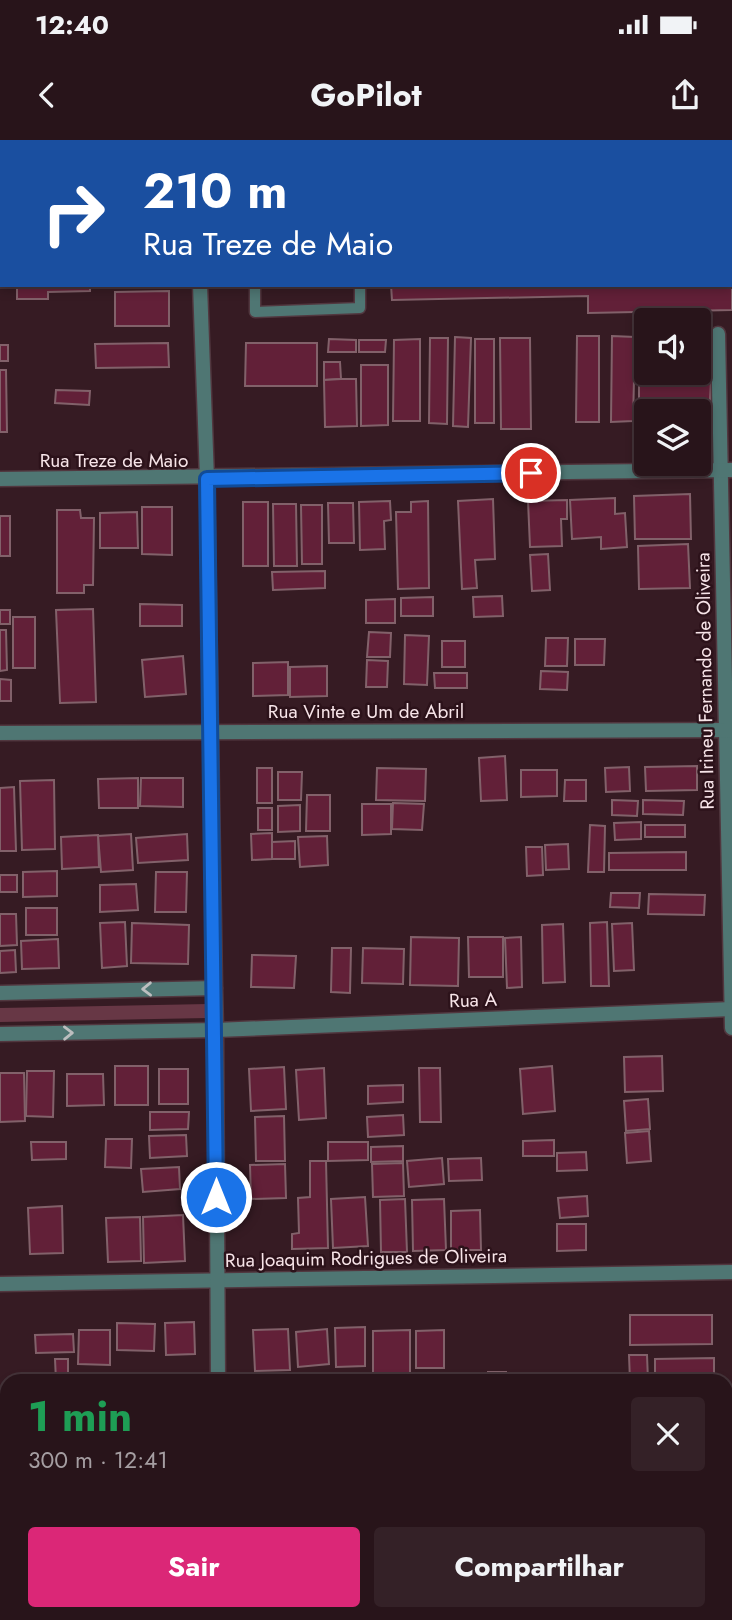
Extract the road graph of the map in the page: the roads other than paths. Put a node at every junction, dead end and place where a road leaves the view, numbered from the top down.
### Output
1 (200, 287) edge
2 (255, 287) edge
3 (360, 287) edge
4 (718, 334) dead end
5 (726, 470) edge
6 (0, 479) edge
7 (207, 479) junction
8 (210, 730) junction
9 (729, 730) edge
10 (0, 733) edge
11 (215, 988) junction
12 (0, 993) edge
13 (732, 1009) edge
14 (732, 1028) edge
15 (216, 1030) junction
16 (0, 1034) edge
17 (732, 1272) edge
18 (216, 1280) junction
19 (0, 1284) edge
20 (218, 1374) edge

1 - 7 street
2 - 3 lane
4 - 5 street, Rua Irineu Fernando de Oliveira
5 - 7 street, Rua Treze de Maio
5 - 9 street, Rua Irineu Fernando de Oliveira
6 - 7 street, Rua Treze de Maio
7 - 8 street
8 - 9 street, Rua Vinte e Um de Abril
8 - 10 street, Rua Vinte e Um de Abril
8 - 11 street
9 - 13 street, Rua Irineu Fernando de Oliveira
11 -> 12 street
11 - 15 street
13 - 14 street, Rua Irineu Fernando de Oliveira
13 - 15 street, Rua A
16 -> 15 street, Rua A
15 - 18 street
17 - 18 street, Rua Joaquim Rodrigues de Oliveira
18 - 19 street, Rua Joaquim Rodrigues de Oliveira
18 - 20 street

